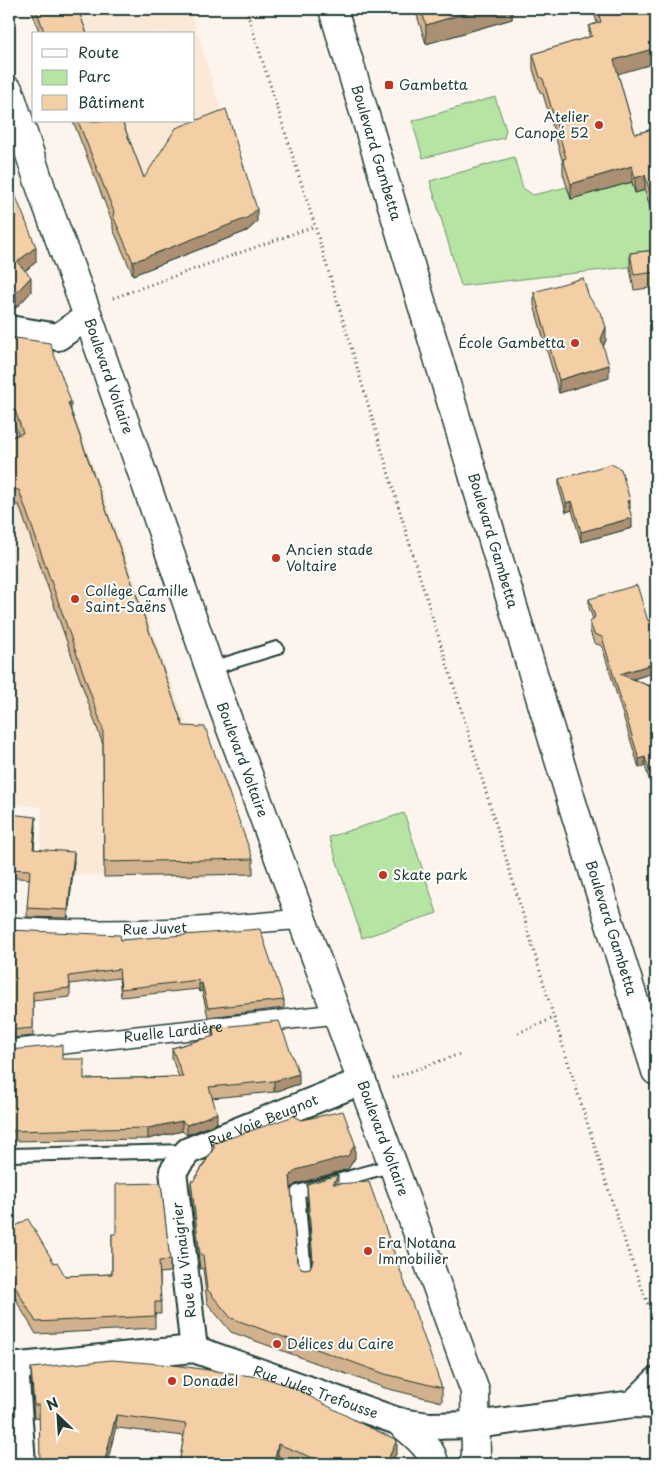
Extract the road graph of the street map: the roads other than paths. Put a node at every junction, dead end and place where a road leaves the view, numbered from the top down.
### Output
1 (333, 9) edge
2 (9, 91) edge
3 (88, 316) junction
4 (9, 329) edge
5 (277, 648) dead end
6 (209, 669) junction
7 (302, 919) junction
8 (9, 927) edge
9 (337, 1014) junction
10 (9, 1050) edge
11 (656, 1071) edge
12 (373, 1081) junction
13 (9, 1155) edge
14 (180, 1161) junction
15 (394, 1165) junction
16 (305, 1275) edge
17 (194, 1350) junction
18 (12, 1366) edge
19 (656, 1381) edge
20 (645, 1404) edge
21 (400, 1422) junction
22 (475, 1425) junction
23 (22, 1464) edge
24 (434, 1464) edge
25 (473, 1464) edge

1 - 11 main road, Boulevard Gambetta
2 - 3 main road, Boulevard Voltaire
3 - 4 street
3 - 6 main road, Boulevard Voltaire
5 - 6 lane
6 - 7 main road, Boulevard Voltaire
7 - 8 street, Rue Juvet
7 - 9 main road, Boulevard Voltaire
9 - 10 street, Ruelle Lardière
9 - 12 main road, Boulevard Voltaire
12 - 14 street, Rue Voie Beugnot
12 - 15 main road, Boulevard Voltaire
13 - 14 lane
14 - 17 street, Rue du Vinaigrier
15 - 16 lane
15 - 22 main road, Boulevard Voltaire
17 - 18 street, Rue Jules Trefousse
17 - 21 street, Rue Jules Trefousse
18 - 23 street
19 - 20 street
20 - 22 street, Rue Jules Trefousse
21 - 22 street, Rue Jules Trefousse
21 - 24 main road
22 - 25 main road, Boulevard Voltaire

